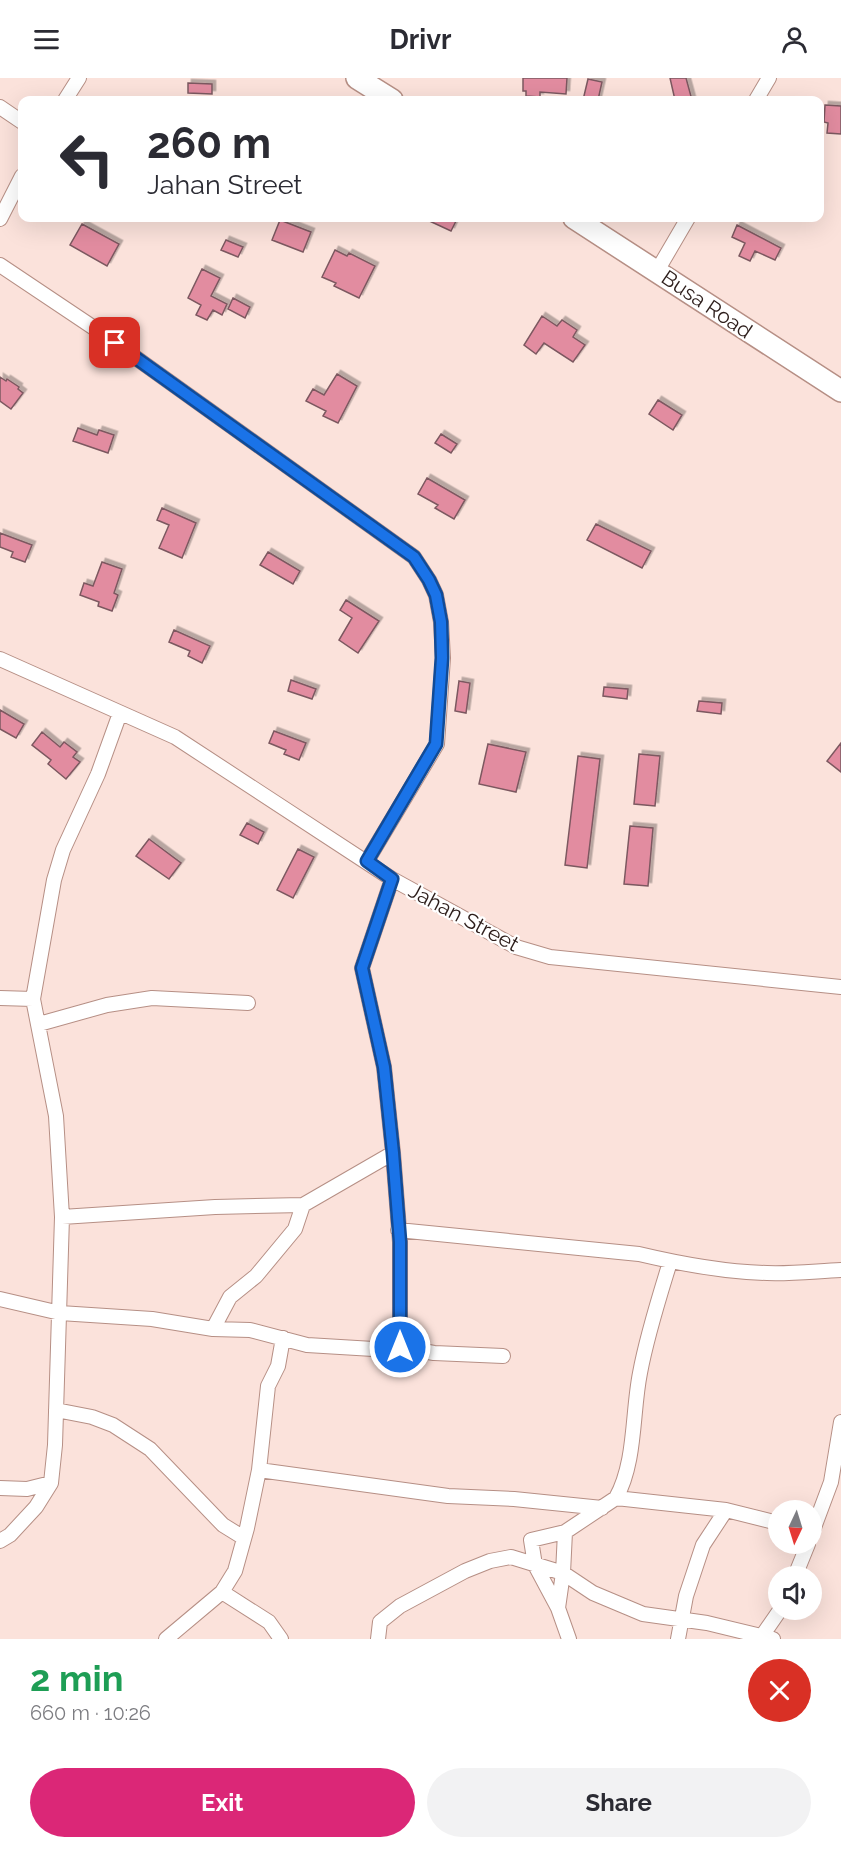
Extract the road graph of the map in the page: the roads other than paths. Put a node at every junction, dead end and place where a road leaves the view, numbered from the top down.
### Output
1 (79, 78) edge
2 (357, 78) edge
3 (769, 78) edge
4 (68, 96) edge
5 (386, 96) edge
6 (758, 96) edge
7 (0, 107) edge
8 (18, 119) edge
9 (18, 184) edge
10 (0, 219) edge
11 (580, 222) edge
12 (686, 222) edge
13 (0, 265) edge
14 (657, 271) junction
15 (841, 391) edge
16 (0, 659) edge
17 (120, 713) junction
18 (367, 861) junction
19 (392, 879) junction
20 (841, 987) edge
21 (0, 998) edge
22 (33, 999) junction
23 (248, 1003) dead end
24 (39, 1024) junction
25 (393, 1153) junction
26 (303, 1205) junction
27 (62, 1217) junction
28 (398, 1230) junction
29 (670, 1262) junction
30 (841, 1270) edge
31 (0, 1299) edge
32 (60, 1313) junction
33 (213, 1329) junction
34 (283, 1338) junction
35 (400, 1347) junction
36 (502, 1356) dead end
37 (56, 1410) junction
38 (841, 1422) edge
39 (259, 1470) junction
40 (51, 1484) junction
41 (0, 1488) edge
42 (616, 1498) junction
43 (822, 1505) edge
44 (602, 1508) junction
45 (726, 1510) junction
46 (768, 1520) edge
47 (565, 1532) junction
48 (244, 1538) junction
49 (0, 1541) edge
50 (535, 1565) junction
51 (563, 1574) junction
52 (222, 1593) junction
53 (558, 1608) junction
54 (682, 1619) junction
55 (776, 1620) edge
56 (768, 1637) edge
57 (166, 1639) edge
58 (281, 1639) edge
59 (378, 1639) edge
60 (569, 1639) edge
61 (678, 1639) edge

1 - 4 street
2 - 5 main road
3 - 6 street
7 - 8 street
9 - 10 street
11 - 14 main road, Busa Road
12 - 14 street
13 - 18 street
14 - 15 main road, Busa Road
16 - 17 street, Jahan Street
17 - 18 street, Jahan Street
17 - 22 street
18 - 19 street, Jahan Street
19 - 20 street, Jahan Street
19 - 25 street
21 - 22 street
22 - 24 street
23 - 24 street
24 - 27 street
25 - 26 street
25 - 28 street
26 - 27 street
26 - 33 street
27 - 32 street
28 - 29 street
28 - 35 street
29 - 30 street
29 - 42 street
31 - 32 street
32 - 33 street
32 - 37 street
33 - 34 street
34 - 35 street
34 - 39 street
35 - 36 street
37 - 40 street
37 - 48 street
38 - 43 street
39 - 44 street
39 - 48 street
40 - 41 street
40 - 49 street
42 - 44 street
42 - 45 street
44 - 47 street
45 - 46 street
45 - 54 street
47 - 50 street
47 - 51 street
48 - 52 street
50 - 51 street
50 - 53 street
50 - 59 street
51 - 53 street
51 - 54 street
52 - 57 street
52 - 58 street
53 - 60 street
54 - 56 street
54 - 61 street
55 - 56 street

